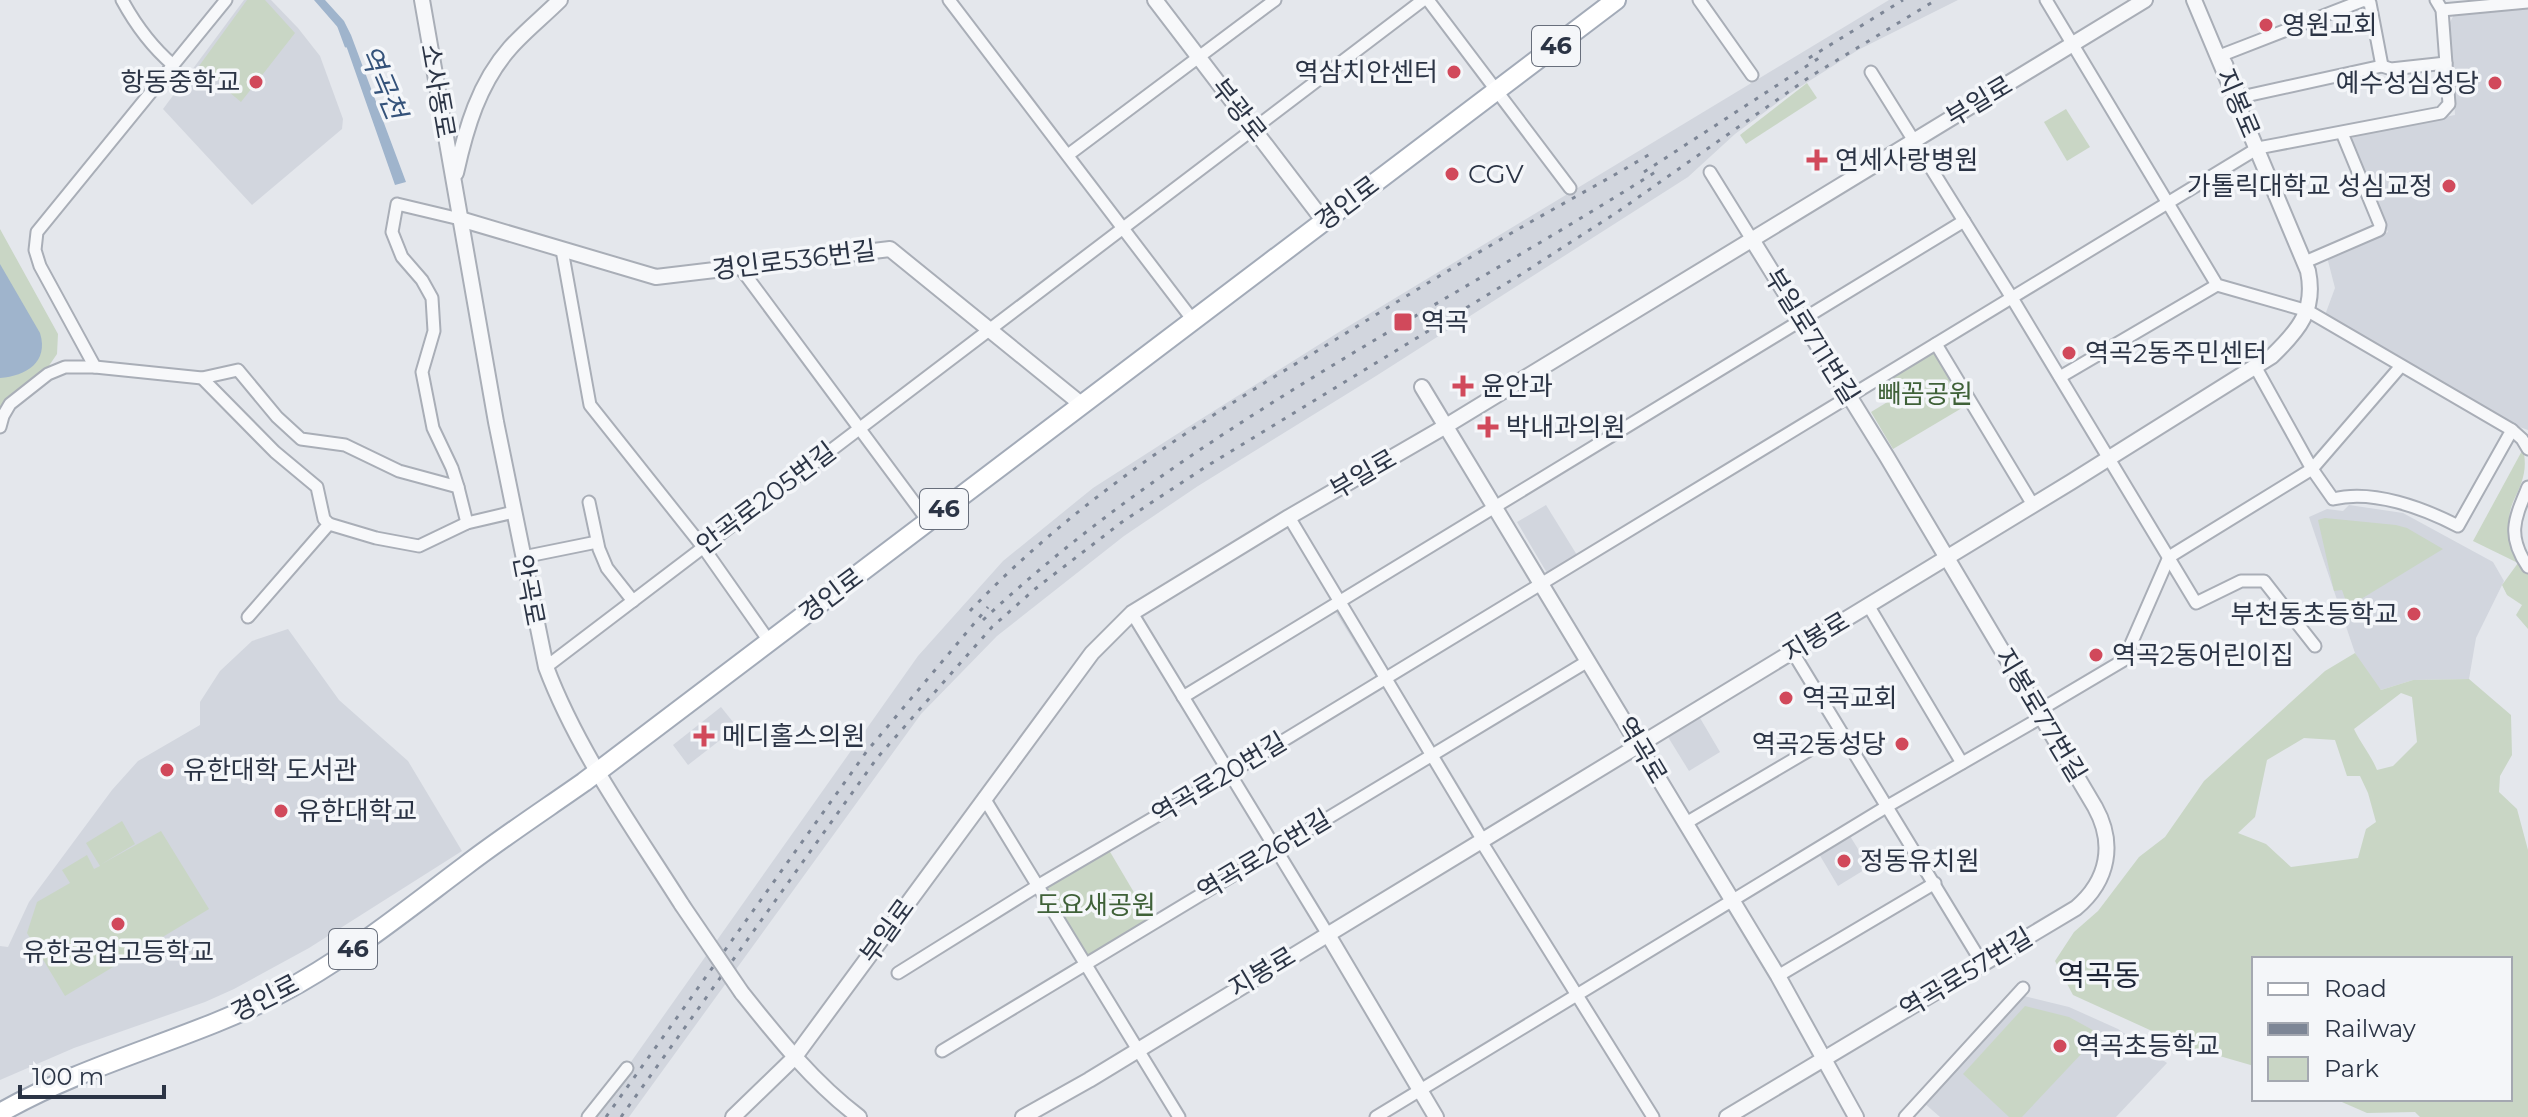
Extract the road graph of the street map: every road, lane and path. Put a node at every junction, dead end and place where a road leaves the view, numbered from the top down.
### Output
1 (122, 0) edge
2 (226, 0) edge
3 (422, 0) edge
4 (560, 0) edge
5 (949, 0) edge
6 (1155, 0) edge
7 (1275, 0) edge
8 (1426, 0) edge
9 (1616, 0) edge
10 (1699, 0) edge
11 (2046, 0) edge
12 (2145, 0) edge
13 (2194, 0) edge
14 (2528, 2) edge
15 (2439, 5) edge
16 (2073, 45) junction
17 (1199, 58) junction
18 (2446, 63) junction
19 (173, 65) junction
20 (2382, 66) junction
21 (1871, 72) dead end
22 (1752, 75) dead end
23 (1496, 92) junction
24 (2240, 102) junction
25 (1253, 127) junction
26 (2342, 133) junction
27 (1914, 139) junction
28 (2258, 148) junction
29 (1068, 155) junction
30 (1710, 172) dead end
31 (454, 181) junction
32 (1570, 188) dead end
33 (2169, 203) junction
34 (460, 219) junction
35 (1323, 220) junction
36 (1964, 221) junction
37 (1123, 230) junction
38 (1751, 238) junction
39 (562, 250) junction
40 (2305, 262) junction
41 (739, 266) junction
42 (2217, 285) junction
43 (2012, 298) junction
44 (2308, 311) junction
45 (1192, 319) junction
46 (1803, 320) junction
47 (989, 331) junction
48 (1936, 344) junction
49 (2401, 366) junction
50 (95, 367) junction
51 (2256, 368) junction
52 (2060, 377) junction
53 (202, 378) junction
54 (1422, 387) dead end
55 (1849, 397) junction
56 (1081, 404) junction
57 (1446, 426) junction
58 (0, 427) edge
59 (858, 429) junction
60 (2512, 430) junction
61 (2528, 449) edge
62 (2107, 459) junction
63 (2312, 469) junction
64 (458, 487) junction
65 (2528, 487) edge
66 (589, 502) dead end
67 (2033, 505) junction
68 (1495, 507) junction
69 (514, 512) junction
70 (1289, 517) junction
71 (928, 521) junction
72 (467, 523) junction
73 (329, 524) junction
74 (597, 542) junction
75 (703, 547) junction
76 (523, 557) junction
77 (2169, 557) junction
78 (1946, 558) junction
79 (2528, 567) edge
80 (1541, 584) junction
81 (633, 601) junction
82 (1340, 602) junction
83 (1868, 605) junction
84 (1132, 613) junction
85 (248, 617) dead end
86 (769, 641) junction
87 (2315, 646) dead end
88 (1792, 651) junction
89 (1588, 661) junction
90 (546, 667) junction
91 (1385, 678) junction
92 (1183, 697) junction
93 (2040, 714) junction
94 (1840, 732) junction
95 (1638, 744) junction
96 (1431, 754) junction
97 (1962, 763) junction
98 (598, 772) junction
99 (1230, 773) junction
100 (984, 798) junction
101 (1886, 807) junction
102 (1686, 823) junction
103 (1482, 839) junction
104 (1276, 848) junction
105 (2100, 879) joint
106 (1935, 883) junction
107 (1039, 885) junction
108 (1732, 900) junction
109 (1327, 933) junction
110 (1982, 963) junction
111 (1086, 964) junction
112 (898, 973) dead end
113 (1778, 976) junction
114 (2023, 988) dead end
115 (1577, 995) junction
116 (1138, 1048) junction
117 (942, 1051) dead end
118 (1824, 1057) junction
119 (794, 1058) junction
120 (627, 1068) dead end
121 (1419, 1090) junction
122 (0, 1113) edge
123 (588, 1117) edge
124 (733, 1117) edge
125 (859, 1117) edge
126 (1023, 1117) edge
127 (1179, 1117) edge
128 (1376, 1117) edge
129 (1436, 1117) edge
130 (1653, 1117) edge
131 (1727, 1117) edge
132 (1856, 1117) edge
133 (1905, 1117) edge

1 - 19 street
2 - 19 street
3 - 31 street, 소사동로
4 - 31 street, 안곡로
5 - 29 street
6 - 17 street, 부광로
7 - 17 street
8 - 23 street
8 - 25 street, 안곡로205번길
9 - 23 main road, 경인로 / 46
10 - 22 street
11 - 16 street
12 - 16 street, 부일로
13 - 24 street, 지봉로
14 - 15 street
15 - 18 street
16 - 27 street, 부일로
16 - 33 street
17 - 25 street, 부광로
17 - 29 street
18 - 20 street
18 - 26 street
19 - 50 street
20 - 24 street
20 - 24 street
21 - 27 street
23 - 32 street
23 - 35 main road, 경인로 / 46
24 - 28 street, 지봉로
25 - 35 street, 부광로
25 - 37 street, 안곡로205번길
26 - 28 street
26 - 40 street
27 - 36 street
27 - 38 street, 부일로
28 - 33 street, 역곡로20번길
28 - 40 street, 지봉로
29 - 37 street
30 - 38 street
31 - 34 street, 안곡로
33 - 42 street
33 - 43 street, 역곡로20번길
34 - 39 street, 경인로536번길
34 - 64 street
34 - 69 street, 안곡로
35 - 45 main road, 경인로 / 46
36 - 43 street
36 - 46 street
37 - 45 street
37 - 47 street, 안곡로205번길
38 - 46 street, 부일로711번길
38 - 57 street, 부일로
39 - 41 street, 경인로536번길
39 - 75 street
40 - 44 street, 지봉로
41 - 47 street, 경인로536번길
41 - 59 street
42 - 44 street
42 - 52 street
43 - 48 street, 역곡로20번길
43 - 52 street
44 - 49 street
44 - 51 street, 지봉로
45 - 56 main road, 경인로 / 46
46 - 55 street, 부일로711번길
46 - 68 street
47 - 56 street, 경인로536번길
47 - 59 street, 안곡로205번길
48 - 55 street, 역곡로20번길
48 - 67 street
49 - 60 street
49 - 63 street
50 - 53 street
50 - 58 street
51 - 62 street, 지봉로
51 - 63 street
52 - 62 street
53 - 64 street
53 - 73 street
54 - 57 street, 역곡로
55 - 78 street, 부일로711번길
55 - 80 street, 역곡로20번길
56 - 71 main road, 경인로 / 46
57 - 68 street, 역곡로
57 - 70 street, 부일로
59 - 71 street
59 - 75 street, 안곡로205번길
60 - 61 street
60 - 63 street
62 - 67 street, 지봉로
62 - 77 street
63 - 77 street
64 - 72 street
65 - 79 street
66 - 74 street
67 - 78 street, 지봉로
68 - 80 street, 역곡로
68 - 82 street
69 - 72 street
69 - 76 street, 안곡로
70 - 82 street
70 - 84 street, 부일로
71 - 86 main road, 경인로 / 46
72 - 73 street
73 - 85 street
74 - 76 street
74 - 81 street
75 - 81 street, 안곡로205번길
75 - 86 street
76 - 90 street, 안곡로
77 - 87 street
77 - 93 street
78 - 83 street, 지봉로
78 - 93 street, 지봉로77번길
80 - 89 street, 역곡로
80 - 91 street, 역곡로20번길
81 - 90 street, 안곡로205번길
82 - 91 street
82 - 92 street
83 - 88 street, 지봉로
83 - 97 street
84 - 92 street
84 - 100 street, 부일로
86 - 98 main road, 경인로 / 46
88 - 94 street
88 - 95 street, 지봉로
89 - 95 street, 역곡로
89 - 96 street, 역곡로26번길
90 - 98 street, 안곡로
91 - 96 street
91 - 99 street, 역곡로20번길
92 - 99 street
93 - 97 street
93 - 105 street, 지봉로77번길
94 - 101 street
94 - 102 street
95 - 102 street, 역곡로
95 - 103 street, 지봉로
96 - 103 street
96 - 104 street, 역곡로26번길
97 - 101 street
98 - 119 street, 안곡로, bridge
98 - 122 main road, 경인로 / 46
99 - 104 street
99 - 107 street, 역곡로20번길
100 - 107 street
100 - 119 street, 부일로
101 - 106 street
101 - 108 street
102 - 108 street, 역곡로
103 - 109 street, 지봉로
103 - 115 street
104 - 109 street
104 - 111 street, 역곡로26번길
105 - 110 street, 역곡로57번길
106 - 110 street
106 - 113 street
107 - 111 street
107 - 112 street, 역곡로20번길
108 - 113 street, 역곡로
108 - 115 street
109 - 116 street, 지봉로
109 - 121 street
110 - 118 street, 역곡로57번길
111 - 116 street
111 - 117 street, 역곡로26번길
113 - 118 street, 역곡로
114 - 133 street
115 - 121 street
115 - 130 street
116 - 126 street, 지봉로
116 - 127 street
118 - 131 street, 역곡로57번길
118 - 132 street, 역곡로
119 - 124 street, 부일로
119 - 125 street, 안곡로
120 - 123 street
121 - 128 street
121 - 129 street

